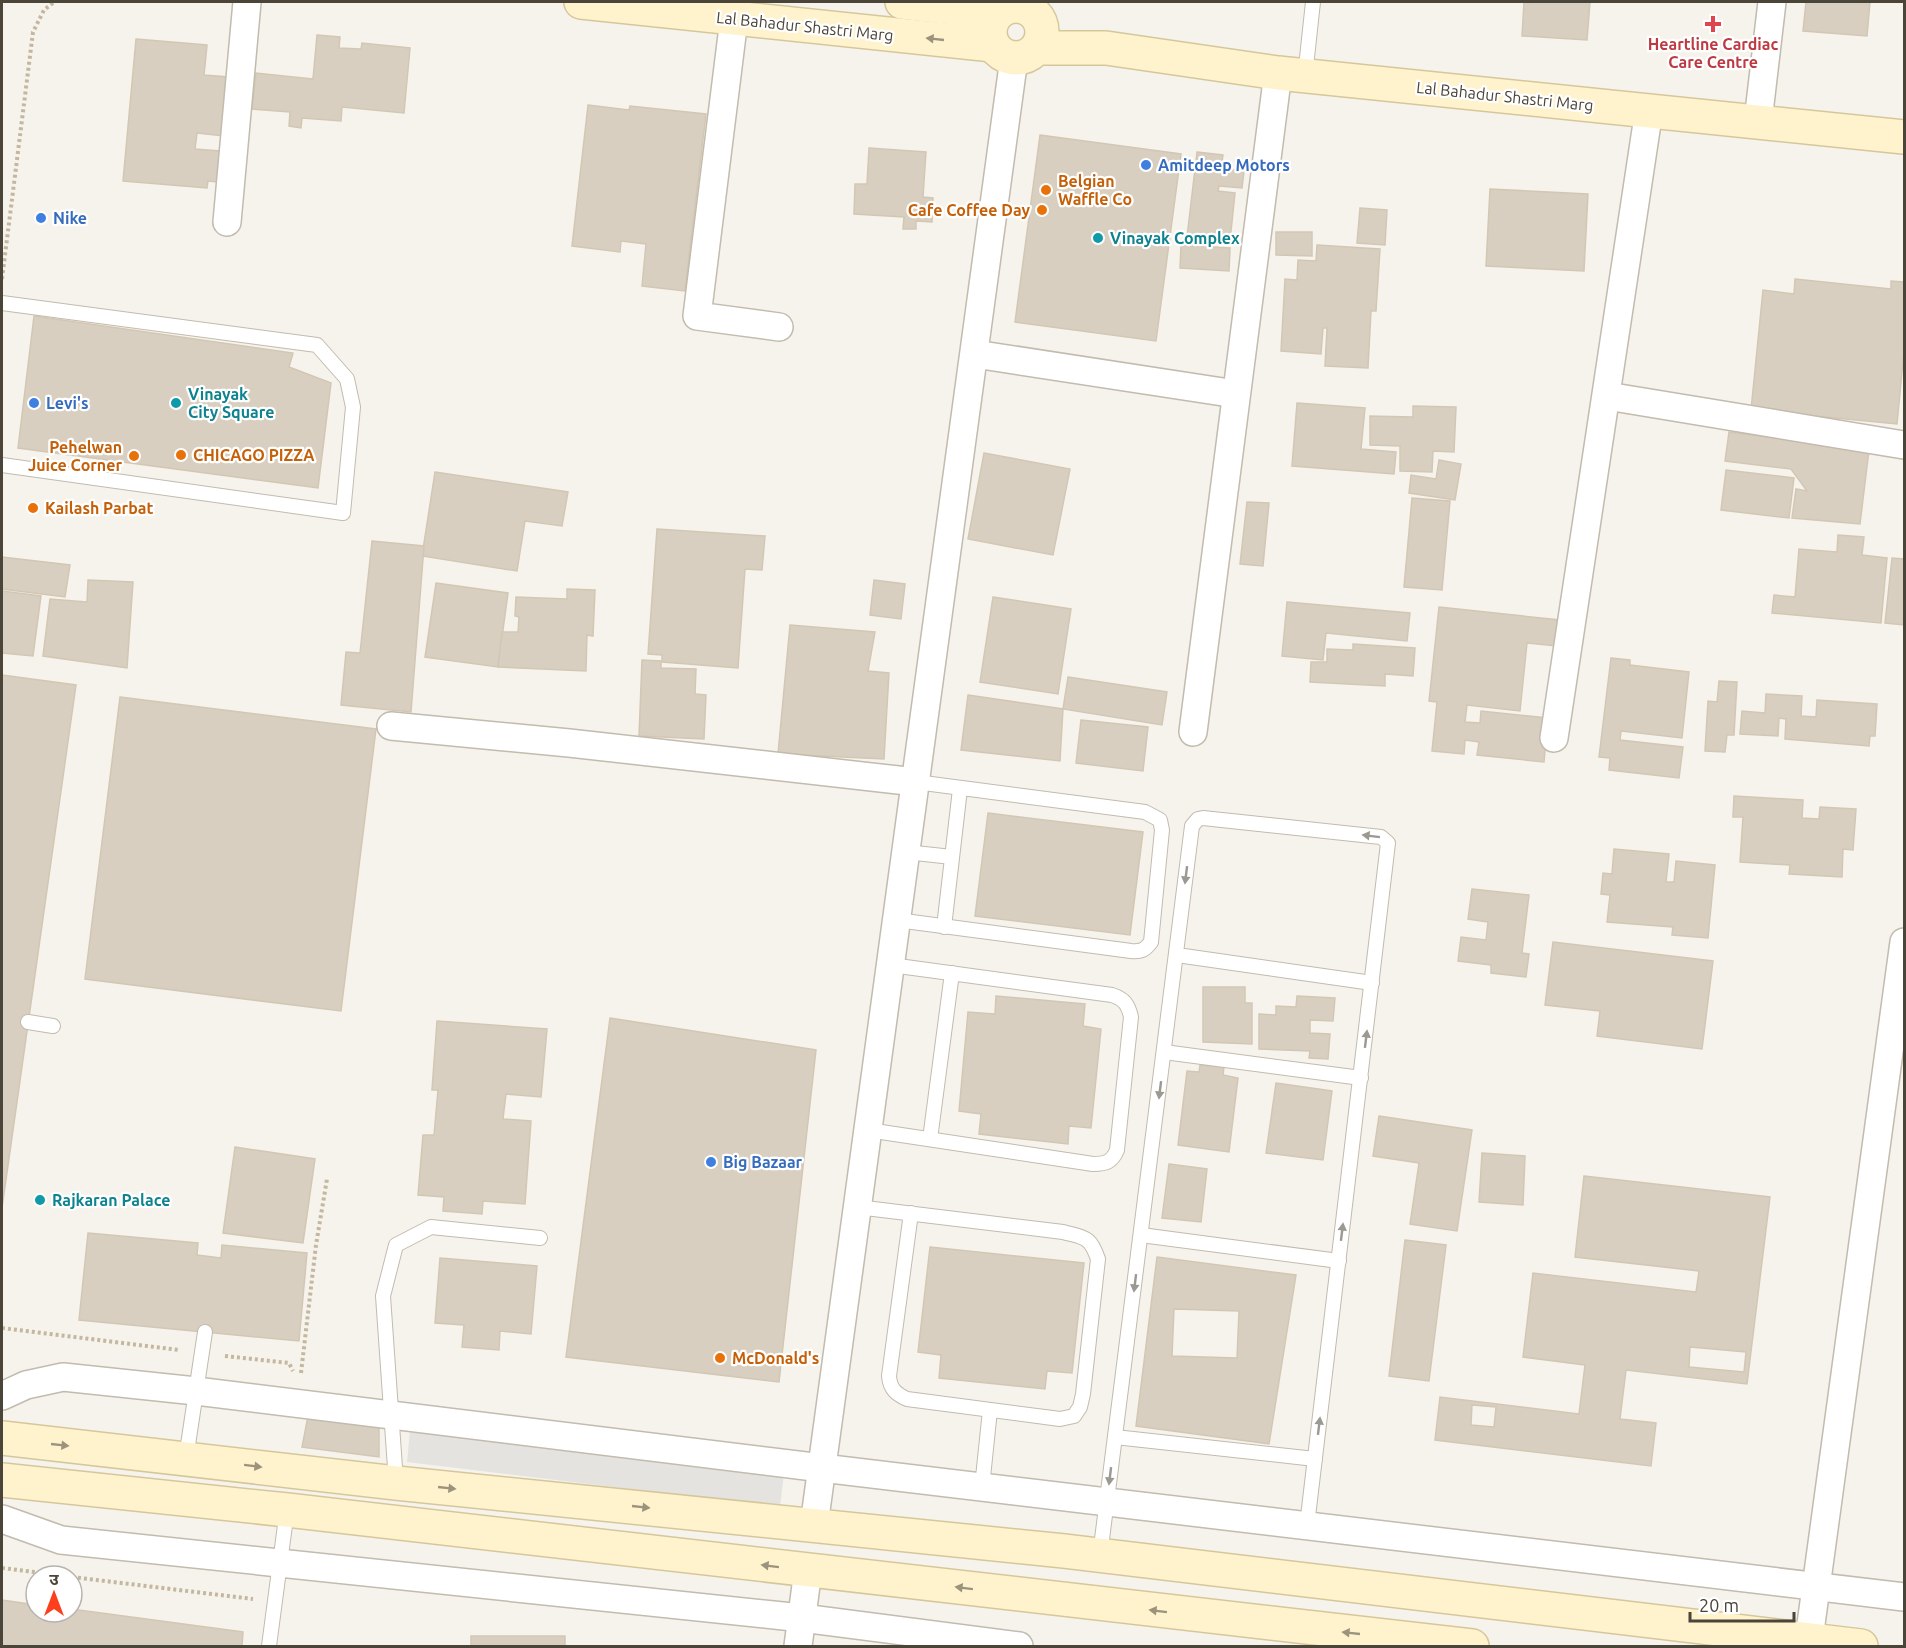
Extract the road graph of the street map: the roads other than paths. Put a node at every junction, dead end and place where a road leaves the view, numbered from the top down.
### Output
1 (247, 2) edge
2 (581, 2) edge
3 (902, 2) edge
4 (1313, 2) edge
5 (1772, 2) edge
6 (734, 19) junction
7 (1018, 28) edge
8 (1291, 74) junction
9 (1649, 110) junction
10 (1758, 121) junction
11 (1905, 137) edge
12 (227, 222) dead end
13 (2, 303) edge
14 (779, 327) dead end
15 (975, 354) junction
16 (1236, 394) junction
17 (1607, 396) junction
18 (1905, 445) edge
19 (2, 465) edge
20 (391, 726) dead end
21 (1193, 732) dead end
22 (1554, 738) dead end
23 (916, 782) junction
24 (960, 789) junction
25 (906, 852) junction
26 (952, 857) junction
27 (897, 921) junction
28 (944, 927) junction
29 (1905, 942) edge
30 (1177, 955) junction
31 (891, 965) junction
32 (952, 973) junction
33 (1372, 983) junction
34 (28, 1022) dead end
35 (53, 1026) dead end
36 (1164, 1052) junction
37 (1361, 1078) junction
38 (868, 1130) junction
39 (930, 1139) junction
40 (857, 1207) junction
41 (911, 1213) junction
42 (1141, 1236) junction
43 (540, 1238) dead end
44 (1339, 1261) junction
45 (205, 1332) dead end
46 (196, 1391) junction
47 (2, 1396) edge
48 (990, 1410) junction
49 (391, 1415) junction
50 (1115, 1437) junction
51 (2, 1438) edge
52 (186, 1458) junction
53 (1315, 1459) junction
54 (822, 1468) junction
55 (2, 1480) edge
56 (396, 1483) junction
57 (982, 1487) junction
58 (1107, 1502) junction
59 (287, 1510) junction
60 (2, 1519) edge
61 (814, 1525) junction
62 (1307, 1526) junction
63 (1100, 1555) junction
64 (280, 1564) junction
65 (808, 1570) junction
66 (1816, 1586) junction
67 (1905, 1597) edge
68 (802, 1618) junction
69 (1808, 1643) edge
70 (990, 1645) edge
71 (269, 1647) edge
72 (798, 1647) edge
73 (1019, 1647) edge
74 (1472, 1647) edge
75 (1861, 1647) edge

1 - 12 street
2 - 6 main road, Lal Bahadur Shastri Marg
3 - 7 main road
4 - 8 lane
5 - 10 street
7 -> 6 main road, Lal Bahadur Shastri Marg
6 - 14 street
7 - 8 main road, Lal Bahadur Shastri Marg
7 - 15 street
8 - 9 main road, Lal Bahadur Shastri Marg
8 - 16 street
9 - 10 main road, Lal Bahadur Shastri Marg
9 - 17 street
10 - 11 main road, Lal Bahadur Shastri Marg
13 - 19 lane
15 - 16 street
15 - 23 street
16 - 21 street
17 - 18 street
17 - 22 street
20 - 23 street
23 - 24 lane
23 - 25 street
24 - 26 lane
24 - 28 lane
25 - 26 lane
25 - 27 street
26 - 28 lane
27 - 28 lane
27 - 31 street
29 - 66 street
30 - 33 lane
33 -> 30 lane
30 - 36 lane
31 - 32 lane
31 - 38 street
32 - 39 lane
32 - 39 lane
37 -> 33 lane
34 - 35 lane
36 - 37 lane
36 -> 42 lane
44 -> 37 lane
38 - 39 lane
38 - 40 street
40 - 41 lane
40 - 54 street
41 - 48 lane
41 - 48 lane
42 - 44 lane
42 -> 50 lane
43 - 49 lane
53 -> 44 lane
45 - 46 lane
46 - 47 street
46 - 49 street
46 - 52 lane
48 - 57 lane
49 - 54 street
49 - 56 lane
50 - 53 lane
50 -> 58 lane
51 -> 52 main road
52 -> 56 main road
53 - 62 lane
54 - 57 street
54 - 61 street
55 - 59 main road
56 -> 61 main road
57 - 58 street
58 - 62 street
58 - 63 lane
59 - 64 lane
65 -> 59 main road
60 - 64 street
61 - 63 main road
62 - 66 street
63 - 69 main road
64 - 68 street
64 - 71 lane
65 - 68 street
74 -> 65 main road
66 - 67 street
66 - 69 street
68 - 70 street
68 - 72 street
69 - 75 main road
70 - 73 street

